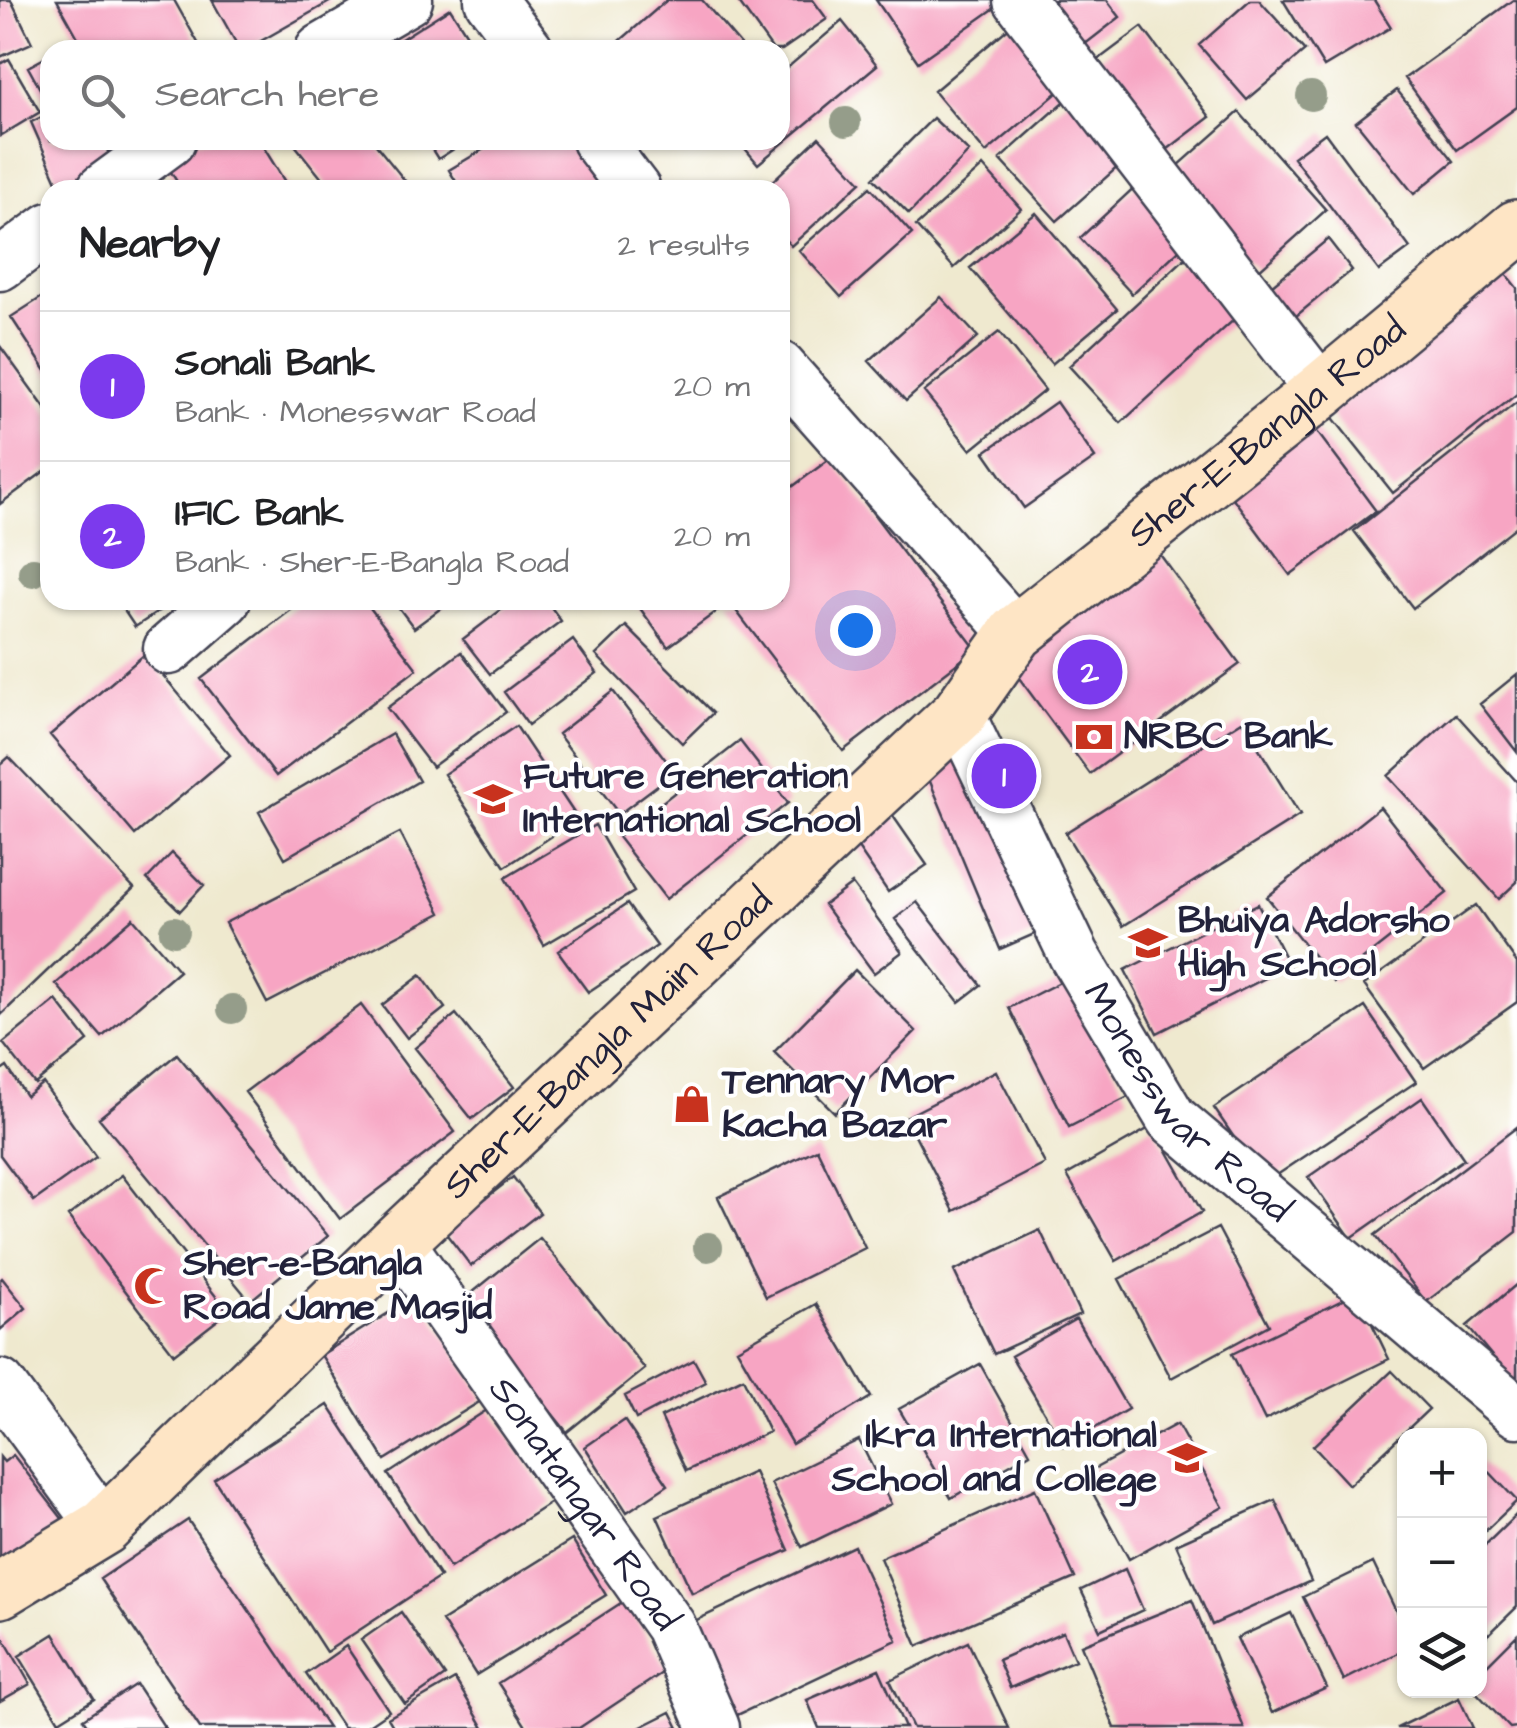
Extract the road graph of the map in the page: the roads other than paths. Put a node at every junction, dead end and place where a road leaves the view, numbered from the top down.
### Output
1 (407, 0) edge
2 (490, 0) edge
3 (1019, 0) edge
4 (337, 40) edge
5 (520, 40) edge
6 (156, 150) edge
7 (604, 150) edge
8 (116, 180) edge
9 (626, 180) edge
10 (1517, 228) edge
11 (40, 235) edge
12 (0, 264) edge
13 (790, 378) edge
14 (1322, 390) junction
15 (214, 610) edge
16 (1016, 633) junction
17 (170, 649) dead end
18 (959, 714) junction
19 (398, 1241) junction
20 (0, 1385) edge
21 (1517, 1412) edge
22 (104, 1527) junction
23 (0, 1590) edge
24 (714, 1728) edge

1 - 4 street
2 - 5 street
3 - 14 street
6 - 8 street
7 - 9 street
10 - 14 street, Sher-E-Bangla Road
11 - 12 street
13 - 16 street
14 - 16 street, Sher-E-Bangla Road
15 - 17 street
16 - 18 street, Sher-E-Bangla Main Road
18 - 19 street, Sher-E-Bangla Main Road
18 - 21 street, Monesswar Road
19 - 22 street, Sher-E-Bangla Main Road
19 - 24 street, Sonatangar Road
20 - 22 street
22 - 23 street, Sher-E-Bangla Main Road

